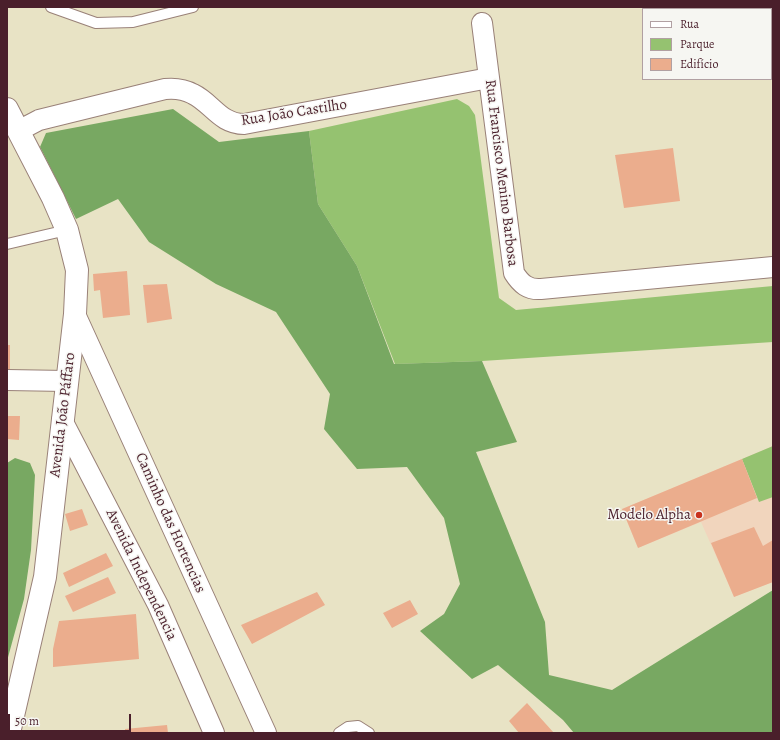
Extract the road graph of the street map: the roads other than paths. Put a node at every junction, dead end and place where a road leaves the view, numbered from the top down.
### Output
1 (52, 7) edge
2 (193, 7) edge
3 (482, 23) dead end
4 (489, 78) junction
5 (7, 109) edge
6 (18, 131) junction
7 (67, 230) junction
8 (7, 244) edge
9 (773, 267) edge
10 (75, 314) junction
11 (7, 380) edge
12 (66, 381) junction
13 (62, 420) junction
14 (9, 733) edge
15 (214, 733) edge
16 (266, 733) edge
17 (339, 733) edge
18 (369, 733) edge

1 - 2 lane
3 - 4 street, Rua Francisco Menino Barbosa
4 - 6 street, Rua João Castilho
4 - 9 street, Rua Francisco Menino Barbosa
5 - 6 main road, Avenida João Páffaro
6 - 7 main road, Avenida João Páffaro
7 - 8 lane
7 - 10 main road, Avenida João Páffaro
10 - 12 main road, Avenida João Páffaro
10 - 16 street, Caminho das Hortencias
11 - 12 street
12 - 13 main road, Avenida João Páffaro
13 - 14 main road, Avenida João Páffaro
13 - 15 street, Avenida Independencia
17 - 18 lane

